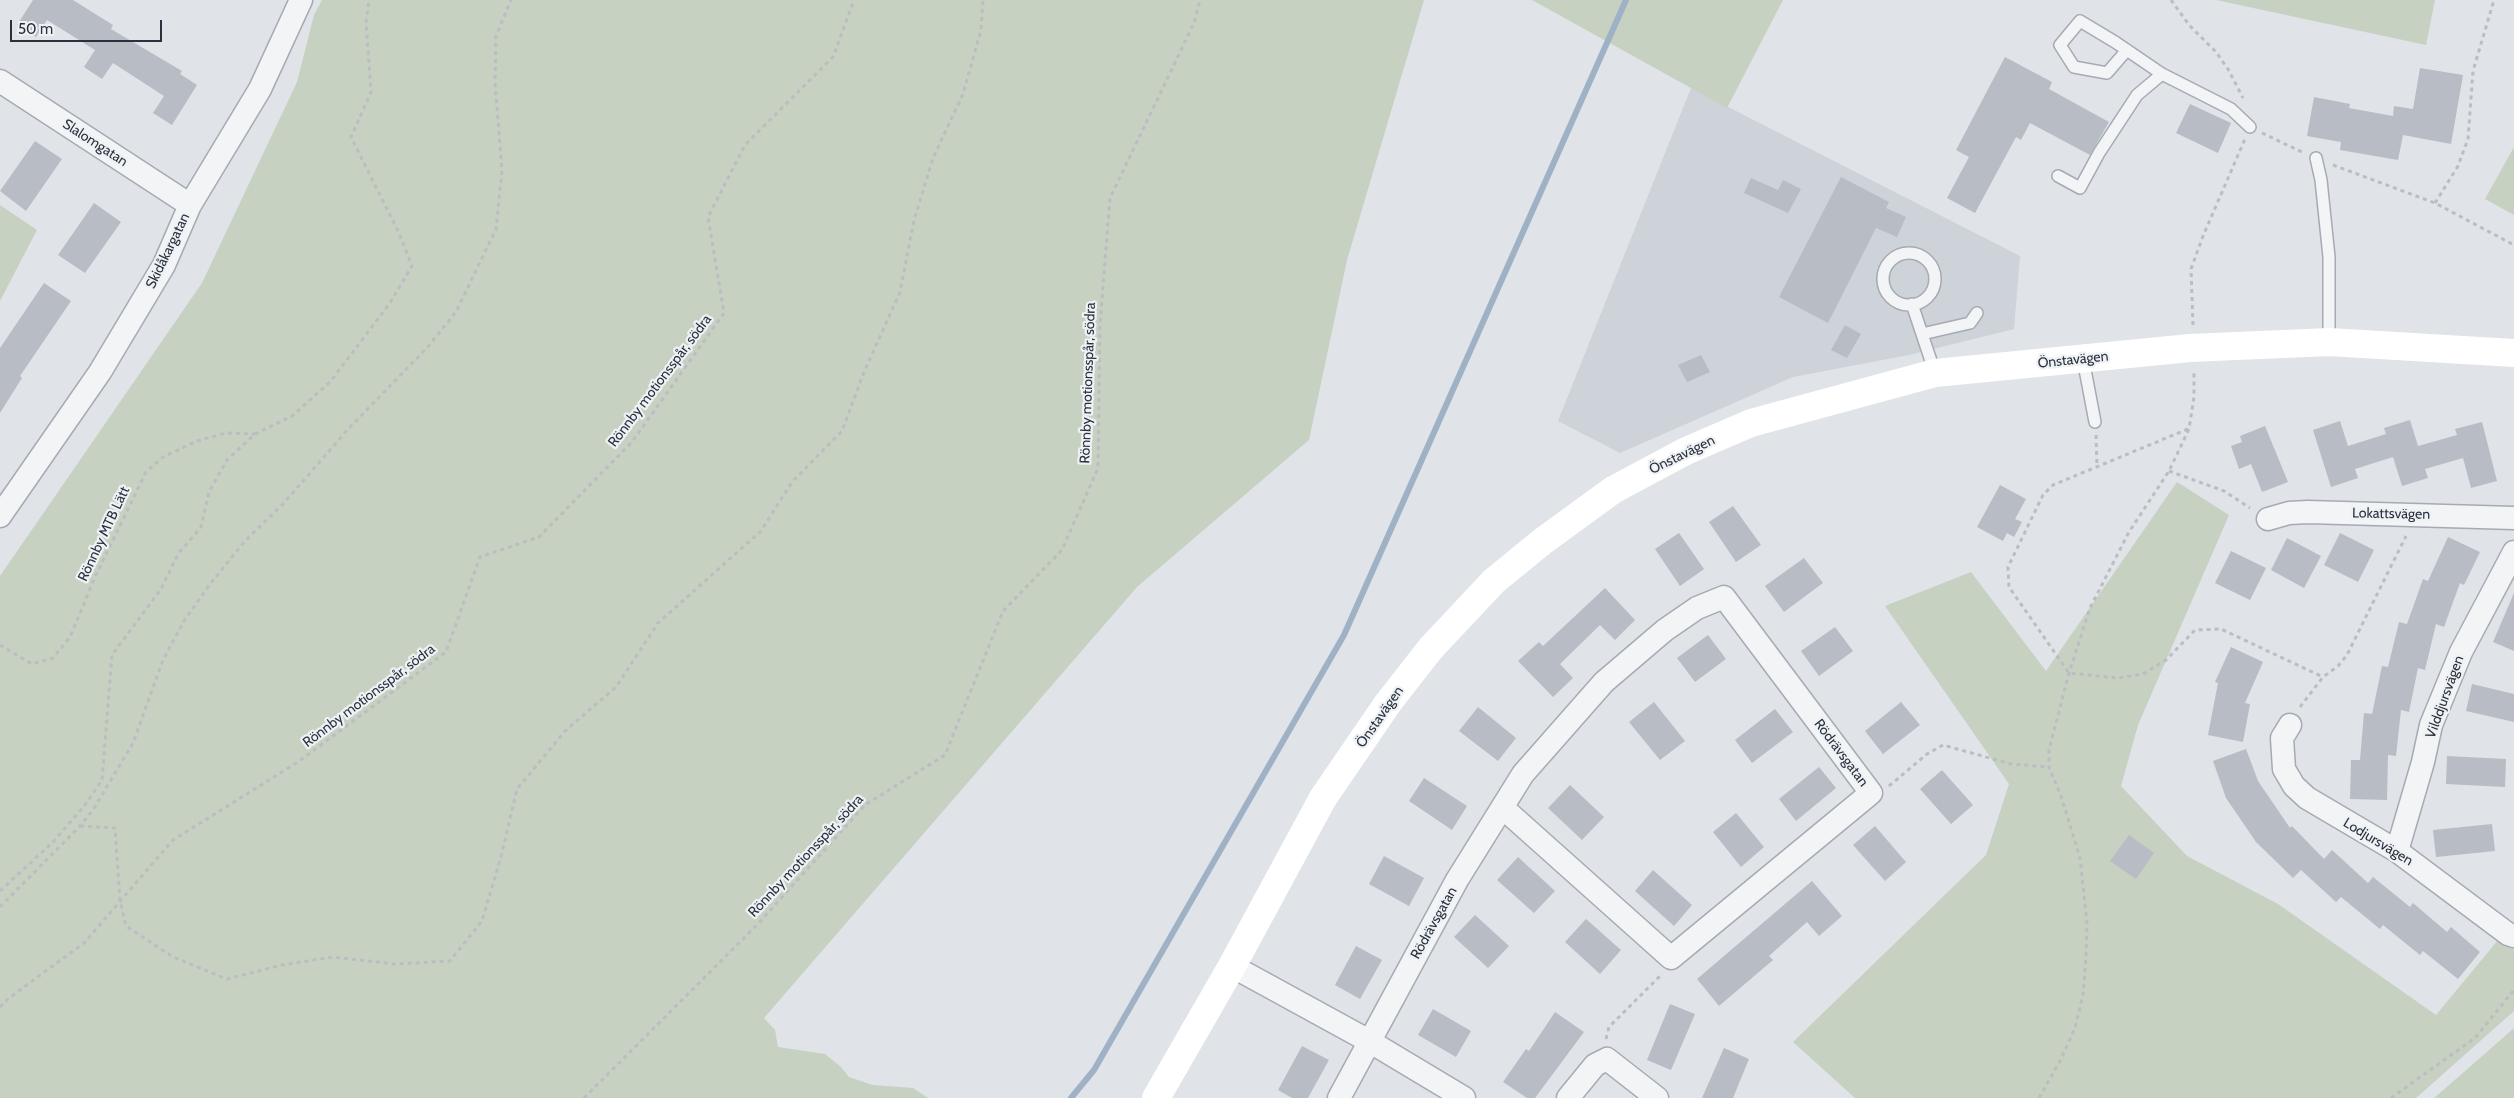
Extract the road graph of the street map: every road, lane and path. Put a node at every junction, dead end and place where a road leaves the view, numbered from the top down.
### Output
1 (301, 0) edge
2 (369, 0) edge
3 (511, 0) edge
4 (854, 0) edge
5 (983, 0) edge
6 (1200, 0) edge
7 (2171, 0) edge
8 (2494, 0) edge
9 (2127, 50) junction
10 (2162, 74) junction
11 (0, 81) edge
12 (2250, 128) junction
13 (2316, 158) junction
14 (2058, 176) dead end
15 (2434, 203) junction
16 (190, 205) junction
17 (2514, 245) edge
18 (1912, 304) junction
19 (1977, 313) dead end
20 (2193, 330) dead end
21 (1922, 334) junction
22 (2328, 342) junction
23 (2514, 353) edge
24 (2083, 359) junction
25 (2194, 363) dead end
26 (1935, 373) junction
27 (2095, 422) joint
28 (2189, 429) junction
29 (255, 434) junction
30 (2097, 467) junction
31 (2169, 471) junction
32 (2417, 514) junction
33 (0, 516) edge
34 (2514, 518) edge
35 (2268, 519) joint
36 (2514, 552) edge
37 (0, 646) edge
38 (2069, 673) junction
39 (2323, 676) junction
40 (2290, 725) joint
41 (2048, 767) junction
42 (1871, 793) junction
43 (1502, 808) junction
44 (80, 826) junction
45 (2397, 850) junction
46 (0, 890) edge
47 (120, 900) junction
48 (0, 906) edge
49 (2514, 936) edge
50 (1671, 958) junction
51 (1232, 966) junction
52 (2514, 990) edge
53 (0, 1007) edge
54 (1369, 1041) junction
55 (1607, 1059) junction
56 (584, 1098) edge
57 (1156, 1098) edge
58 (1339, 1098) edge
59 (1464, 1098) edge
60 (1568, 1098) edge
61 (1657, 1098) edge
62 (2039, 1098) edge
63 (2392, 1098) edge

1 - 16 street, Skidåkargatan
2 - 29 path
3 - 44 path
4 - 47 path, Rönnby motionsspår, södra
5 - 47 path
6 - 56 path, Rönnby motionsspår, södra
7 - 12 path
8 - 15 path
9 - 9 lane
9 - 10 lane
10 - 12 lane
10 - 14 lane
11 - 16 street, Slalomgatan
12 - 13 path
12 - 20 path
13 - 15 path
13 - 22 lane
15 - 17 path
16 - 33 street, Skidåkargatan
18 - 18 lane
18 - 21 lane
19 - 21 lane
21 - 26 lane
22 - 23 street, Önstavägen
22 - 24 street, Önstavägen
24 - 26 street, Önstavägen
24 - 27 lane
25 - 28 path
26 - 51 street, Önstavägen
27 - 30 path
28 - 30 path
28 - 31 path
29 - 37 path, Rönnby MTB Lätt
29 - 46 path
30 - 38 path
31 - 35 path
31 - 38 path
32 - 34 street, Lokattsvägen
32 - 35 street, Lokattsvägen
32 - 39 path
36 - 45 street, Vilddjursvägen
38 - 39 path
38 - 41 path
39 - 40 path
40 - 45 street, Lodjursvägen
41 - 42 path
41 - 62 path
42 - 43 street, Rödrävsgatan
42 - 50 street, Rödrävsgatan
43 - 50 street
43 - 54 street, Rödrävsgatan
44 - 47 path
44 - 48 path
45 - 49 street, Lodjursvägen
47 - 53 path, Rönnby motionsspår, södra
50 - 55 path
51 - 54 street
51 - 57 street, Önstavägen
52 - 63 path
54 - 58 street, Rödrävsgatan
54 - 59 street
55 - 60 street
55 - 61 street

